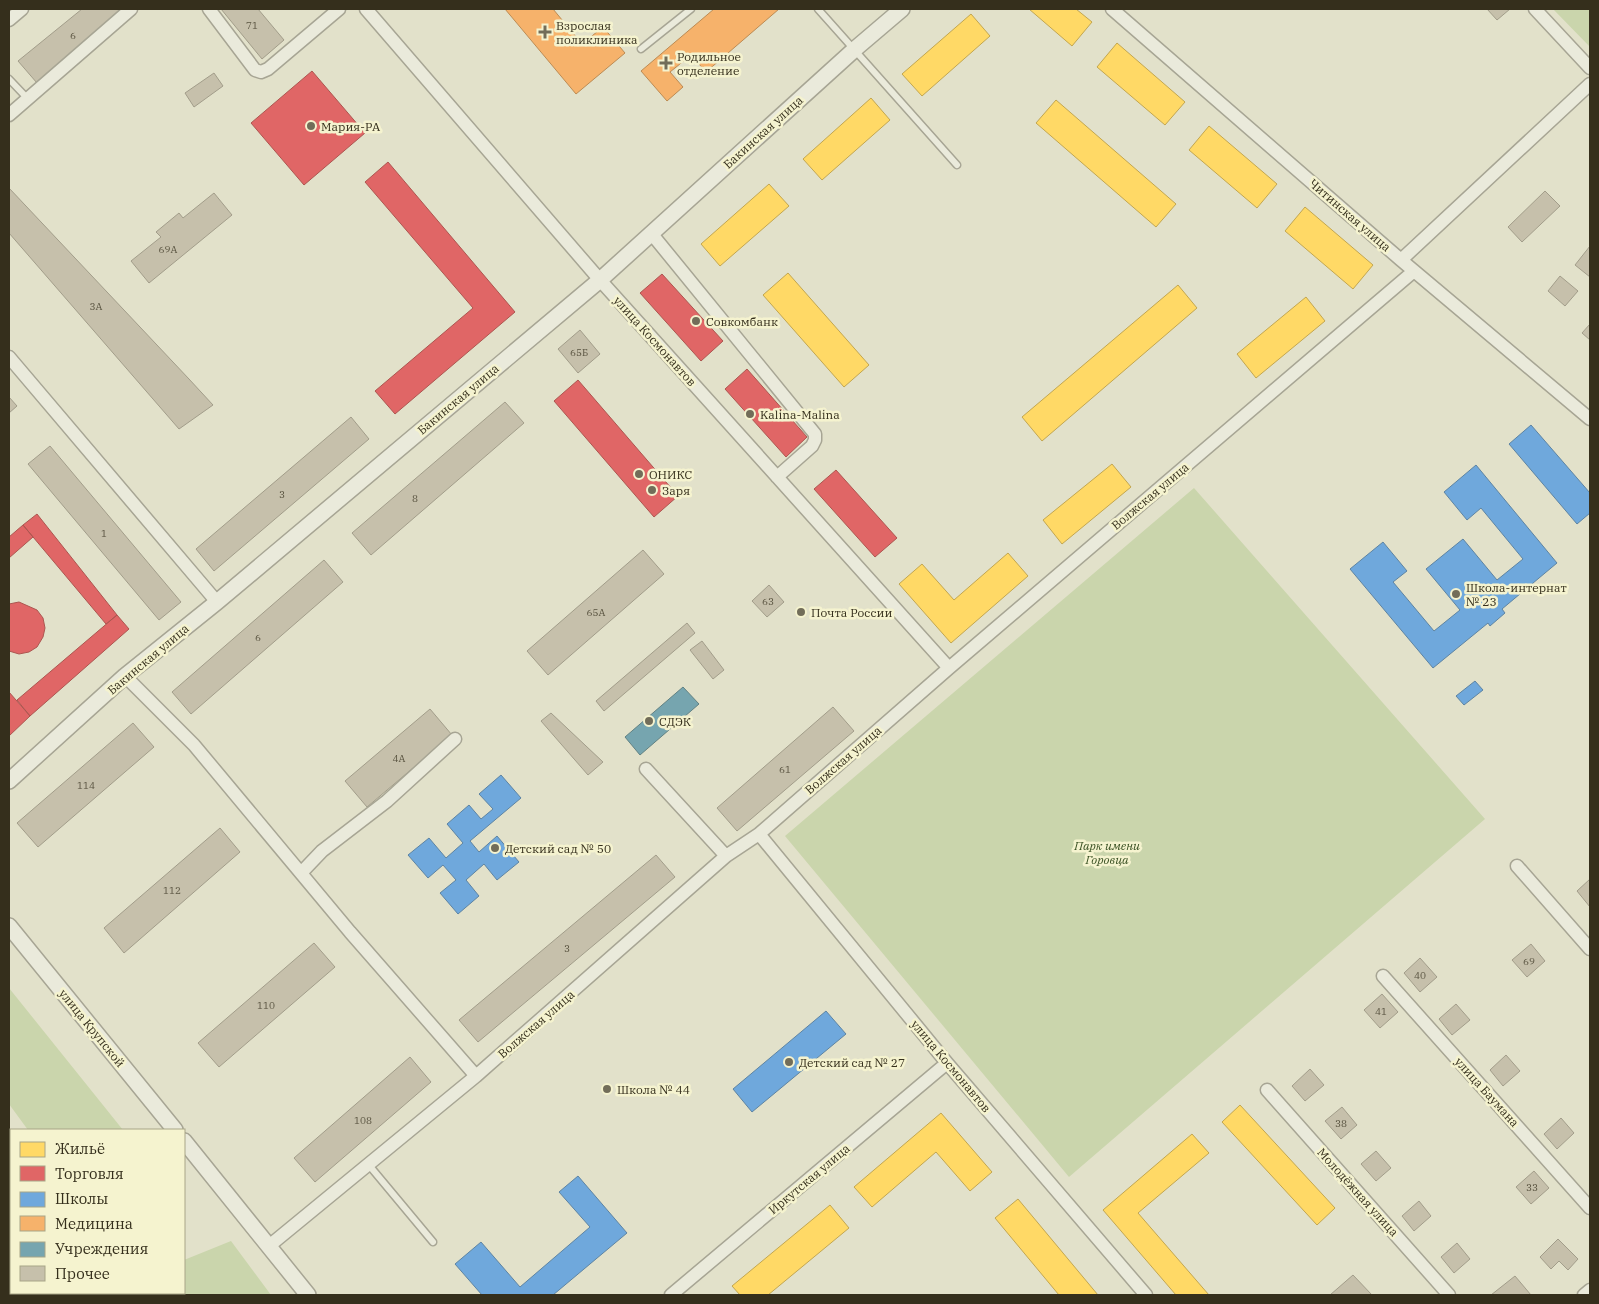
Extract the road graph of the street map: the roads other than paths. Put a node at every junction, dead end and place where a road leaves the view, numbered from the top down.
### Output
1 (22, 9) edge
2 (131, 9) edge
3 (208, 9) edge
4 (339, 9) edge
5 (366, 9) edge
6 (690, 9) edge
7 (818, 9) edge
8 (902, 9) edge
9 (1112, 9) edge
10 (1535, 9) edge
11 (9, 20) edge
12 (641, 49) dead end
13 (855, 49) junction
14 (1590, 68) edge
15 (9, 80) edge
16 (1590, 84) edge
17 (28, 99) junction
18 (9, 115) edge
19 (957, 164) dead end
20 (651, 233) junction
21 (1401, 260) junction
22 (1414, 271) junction
23 (600, 280) junction
24 (9, 358) edge
25 (1590, 419) edge
26 (777, 477) junction
27 (217, 602) junction
28 (949, 668) junction
29 (125, 676) junction
30 (455, 739) dead end
31 (646, 769) dead end
32 (9, 781) edge
33 (759, 834) junction
34 (726, 856) junction
35 (1517, 866) dead end
36 (301, 874) junction
37 (9, 926) edge
38 (1590, 949) edge
39 (1383, 976) dead end
40 (947, 1063) junction
41 (476, 1076) junction
42 (1267, 1090) dead end
43 (174, 1129) edge
44 (185, 1142) edge
45 (368, 1164) junction
46 (1590, 1208) edge
47 (433, 1242) dead end
48 (269, 1246) junction
49 (1590, 1290) edge
50 (308, 1295) edge
51 (671, 1295) edge
52 (1146, 1295) edge
53 (1449, 1295) edge
54 (1584, 1295) edge

1 - 11 street
2 - 17 street
3 - 4 street
5 - 23 street, улица Космонавтов
6 - 12 lane
7 - 13 lane
8 - 13 street, Бакинская улица
9 - 21 street, Читинская улица
10 - 14 street
13 - 19 lane
13 - 20 street, Бакинская улица
15 - 17 lane
16 - 21 street
17 - 18 street
20 - 23 street, Бакинская улица
20 - 26 street
21 - 22 street, Читинская улица
22 - 25 street, Читинская улица
22 - 28 street, Волжская улица
23 - 26 street, улица Космонавтов
23 - 27 street, Бакинская улица
24 - 27 street
26 - 28 street, улица Космонавтов
27 - 29 street, Бакинская улица
28 - 33 street, Волжская улица
29 - 32 street, Бакинская улица
29 - 36 street
30 - 36 street
31 - 34 street
33 - 34 street, Волжская улица
33 - 40 street, улица Космонавтов
34 - 41 street, Волжская улица
35 - 38 street
36 - 41 street
37 - 43 street, улица Крупской
39 - 46 street, улица Баумана
40 - 51 street, Иркутская улица
40 - 52 street, улица Космонавтов
41 - 45 street, Волжская улица
42 - 53 street, Молодёжная улица
44 - 48 street
45 - 47 lane
45 - 48 street, Волжская улица
48 - 50 street
49 - 54 street

